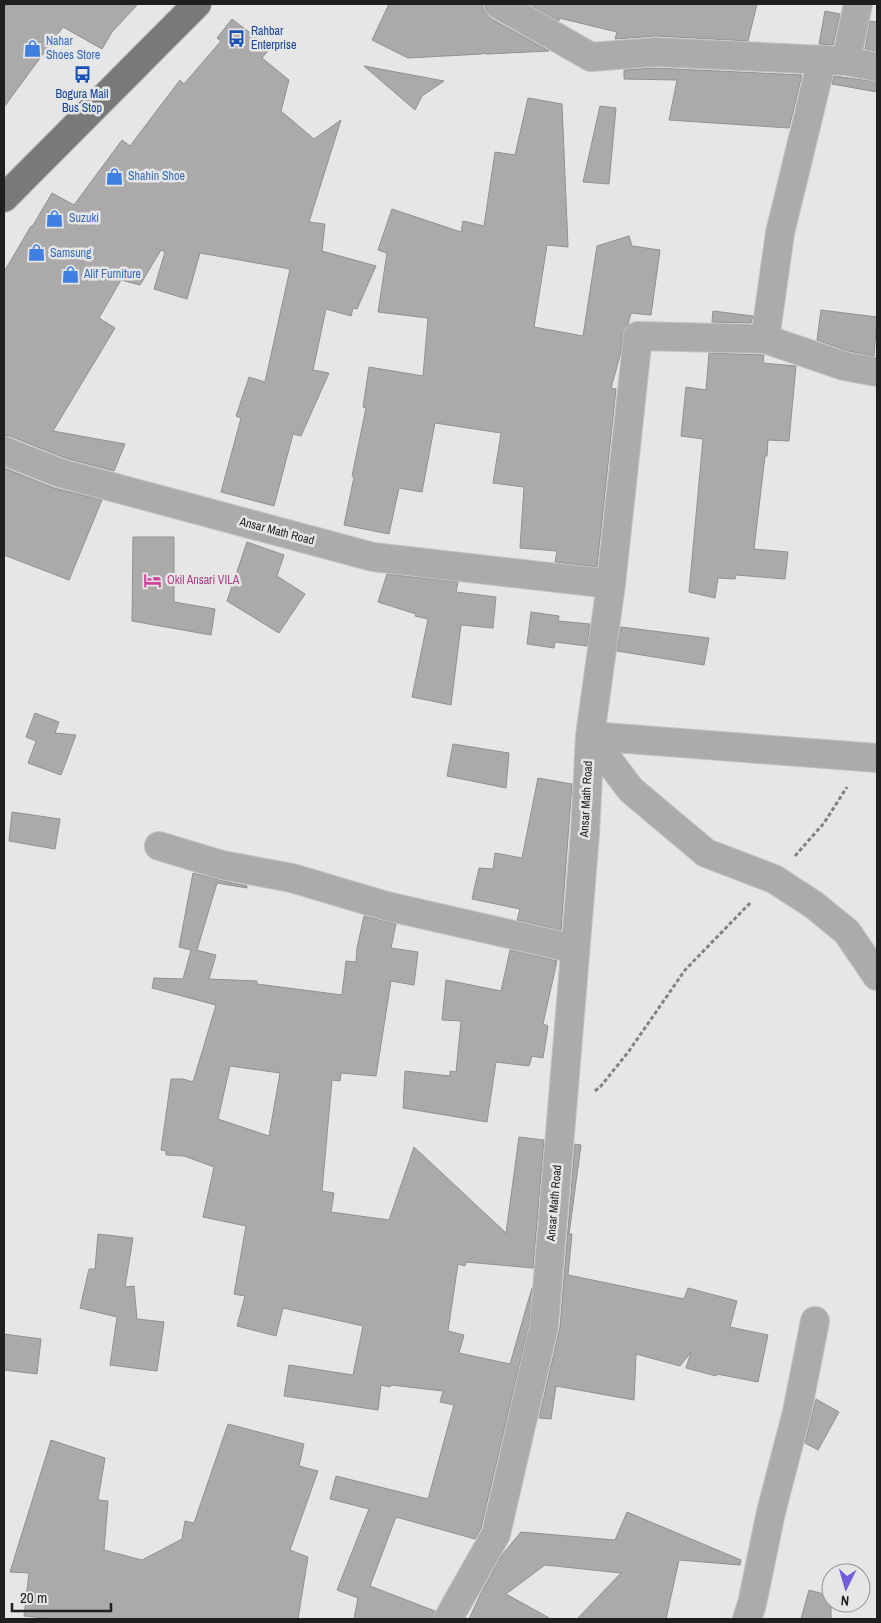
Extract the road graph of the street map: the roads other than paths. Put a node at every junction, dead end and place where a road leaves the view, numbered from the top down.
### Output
1 (197, 4) edge
2 (498, 4) edge
3 (858, 4) edge
4 (834, 60) junction
5 (877, 67) edge
6 (4, 198) edge
7 (765, 339) junction
8 (877, 372) edge
9 (4, 451) edge
10 (611, 584) junction
11 (590, 736) junction
12 (872, 758) edge
13 (159, 846) dead end
14 (575, 949) junction
15 (877, 976) edge
16 (815, 1321) dead end
17 (448, 1619) edge
18 (747, 1619) edge

1 - 6 main road
2 - 4 street
3 - 4 street
4 - 5 street
4 - 7 street
7 - 8 street
7 - 10 street
9 - 10 street, Ansar Math Road
10 - 11 street, Ansar Math Road
11 - 12 street
11 - 14 street, Ansar Math Road
11 - 15 street
13 - 14 street
14 - 17 street, Ansar Math Road
16 - 18 street

